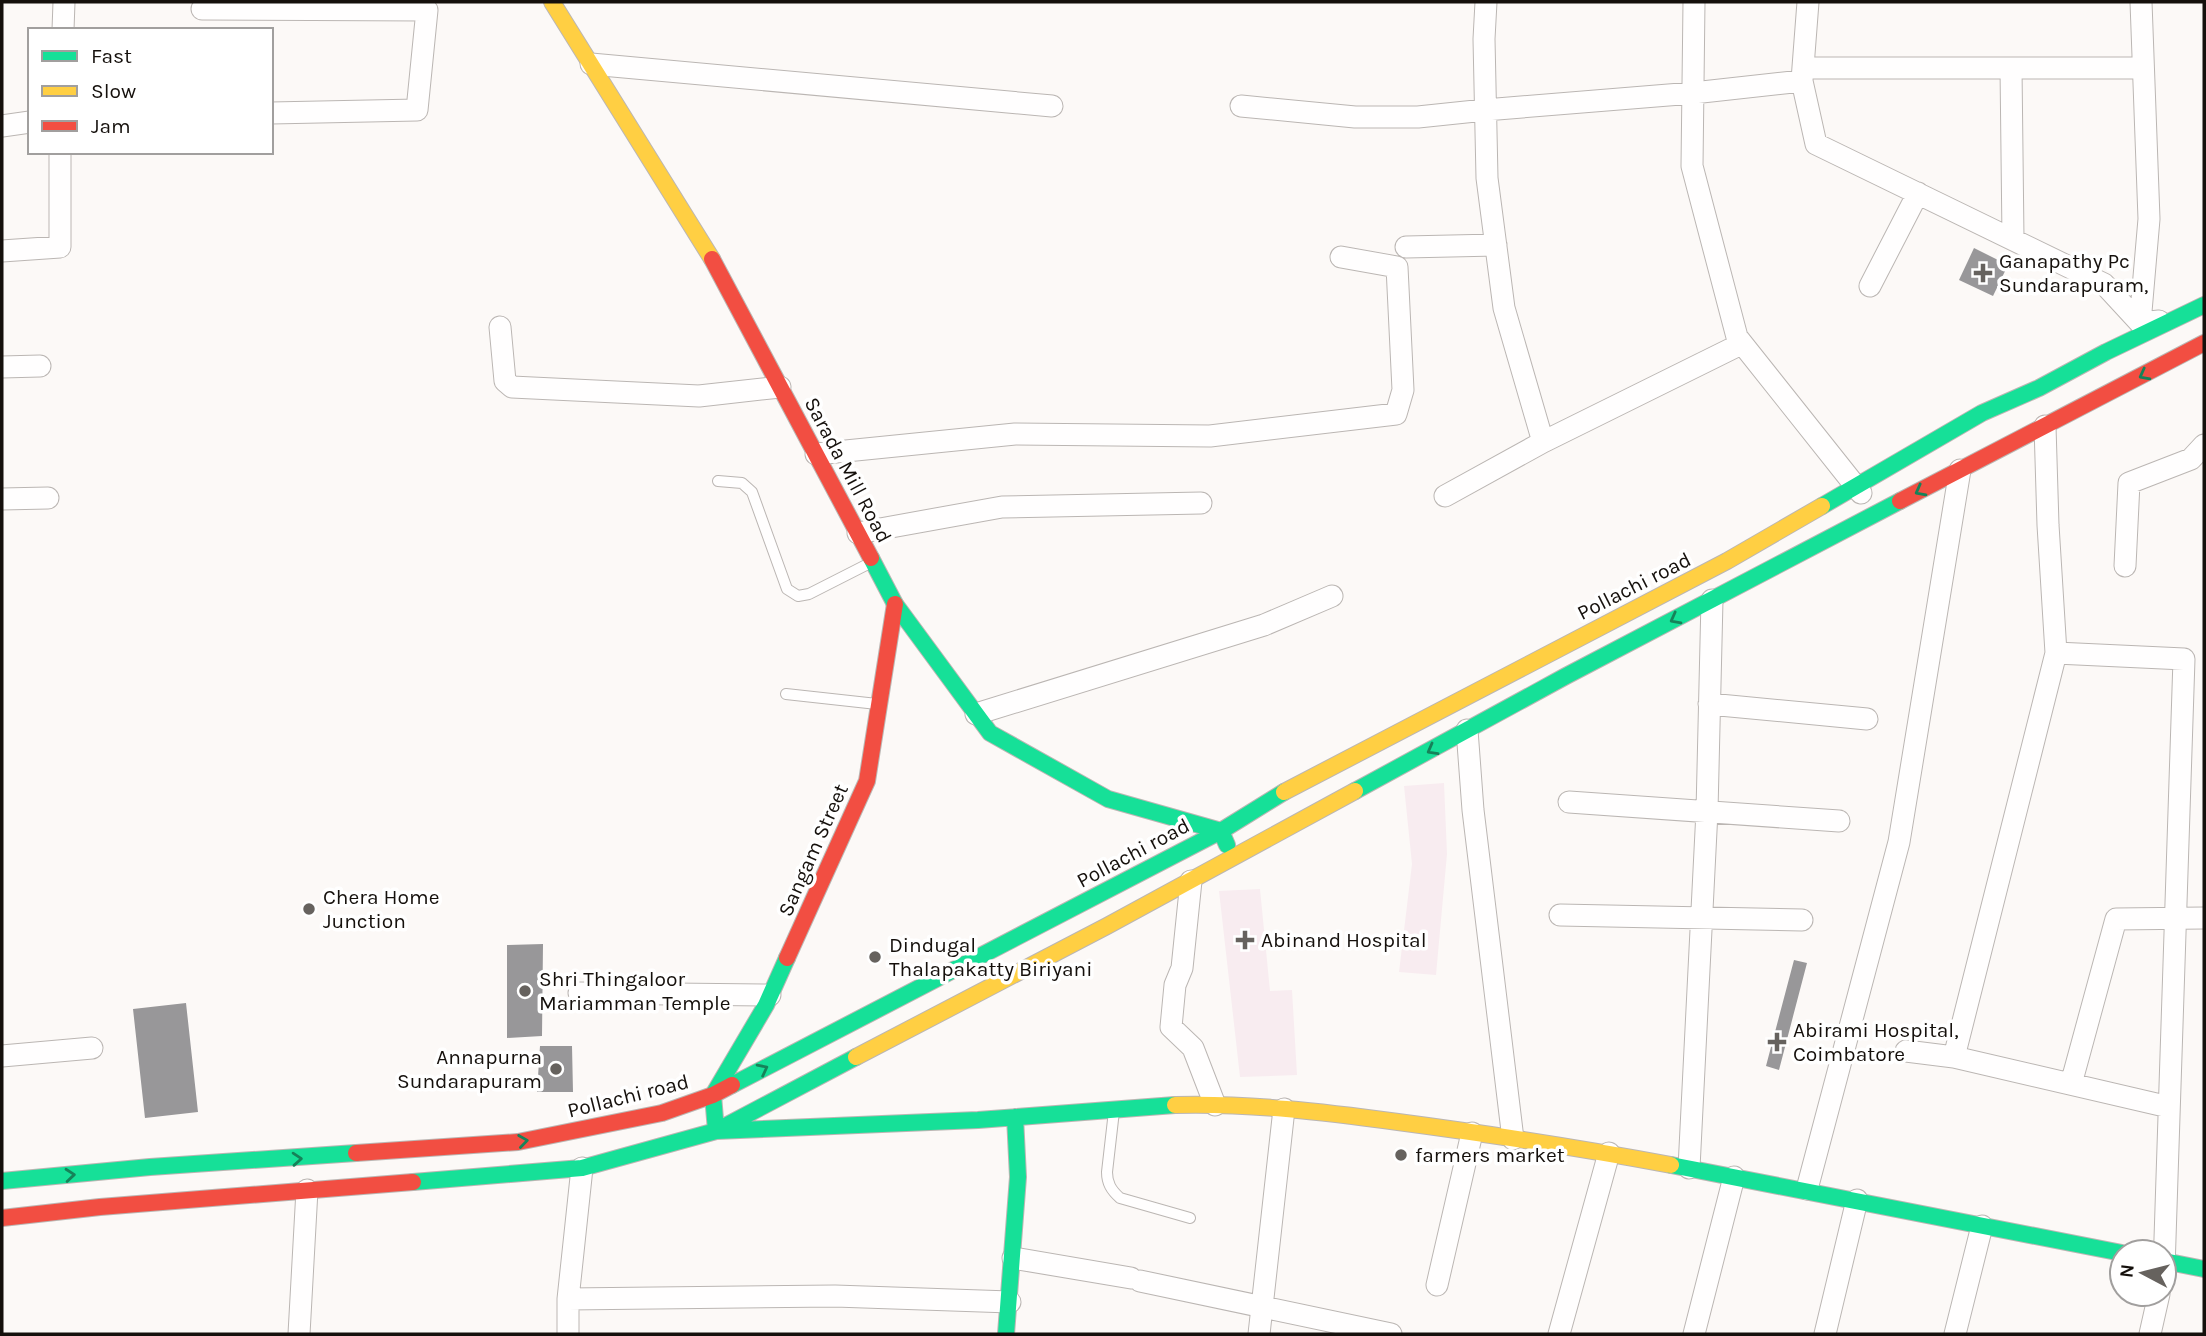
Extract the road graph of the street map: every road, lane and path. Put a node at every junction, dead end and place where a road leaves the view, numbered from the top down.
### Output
1 (64, 2) edge
2 (552, 2) edge
3 (1486, 2) edge
4 (1694, 2) edge
5 (1808, 2) edge
6 (2141, 2) edge
7 (202, 13) edge
8 (63, 28) edge
9 (591, 64) junction
10 (2011, 68) junction
11 (2143, 68) junction
12 (1802, 75) junction
13 (1693, 93) junction
14 (1052, 106) dead end
15 (1241, 106) dead end
16 (1485, 110) junction
17 (273, 113) edge
18 (28, 122) edge
19 (2, 126) edge
20 (60, 154) edge
21 (1918, 193) junction
22 (2013, 239) junction
23 (1496, 245) junction
24 (1406, 247) dead end
25 (2, 251) edge
26 (1341, 257) dead end
27 (1870, 286) dead end
28 (2204, 305) edge
29 (2172, 320) junction
30 (2140, 323) junction
31 (500, 327) dead end
32 (1741, 344) junction
33 (2203, 349) edge
34 (40, 366) dead end
35 (2, 367) edge
36 (780, 387) junction
37 (2045, 426) junction
38 (1543, 442) junction
39 (2204, 445) edge
40 (816, 454) junction
41 (1960, 471) junction
42 (718, 481) dead end
43 (1857, 486) junction
44 (1445, 496) dead end
45 (48, 498) dead end
46 (2, 499) edge
47 (1201, 503) dead end
48 (1873, 516) junction
49 (858, 533) junction
50 (873, 561) junction
51 (2125, 566) dead end
52 (1332, 596) dead end
53 (1712, 600) junction
54 (895, 604) junction
55 (2056, 653) junction
56 (2194, 658) edge
57 (786, 694) dead end
58 (880, 704) junction
59 (1709, 704) junction
60 (976, 714) junction
61 (1867, 719) dead end
62 (1467, 730) junction
63 (1570, 802) dead end
64 (1707, 811) junction
65 (1839, 821) dead end
66 (1221, 831) junction
67 (1233, 858) junction
68 (1191, 881) junction
69 (1560, 915) dead end
70 (1701, 917) junction
71 (2176, 918) junction
72 (2204, 918) edge
73 (1802, 920) dead end
74 (579, 993) dead end
75 (770, 995) junction
76 (92, 1048) dead end
77 (1906, 1051) dead end
78 (2, 1056) edge
79 (1954, 1057) junction
80 (2071, 1084) junction
81 (713, 1095) junction
82 (1215, 1105) junction
83 (2169, 1107) junction
84 (1114, 1108) junction
85 (1284, 1109) junction
86 (1015, 1117) junction
87 (716, 1131) junction
88 (1472, 1133) junction
89 (1513, 1139) junction
90 (1609, 1153) junction
91 (582, 1168) junction
92 (1689, 1168) junction
93 (1734, 1177) junction
94 (2, 1181) edge
95 (150, 1185) junction
96 (1807, 1189) junction
97 (307, 1190) junction
98 (1857, 1200) junction
99 (2, 1218) edge
100 (1189, 1218) dead end
101 (1982, 1226) junction
102 (2166, 1238) edge
103 (2108, 1250) edge
104 (1013, 1258) junction
105 (2178, 1266) edge
106 (2204, 1269) edge
107 (1437, 1285) dead end
108 (568, 1299) junction
109 (1010, 1302) junction
110 (1262, 1307) junction
111 (2156, 1308) edge
112 (299, 1334) edge
113 (568, 1334) edge
114 (1006, 1334) edge
115 (1259, 1334) edge
116 (1391, 1334) edge
117 (1559, 1334) edge
118 (1694, 1334) edge
119 (1825, 1334) edge
120 (1955, 1334) edge
121 (2150, 1334) edge

1 - 8 street
2 - 9 main road, Sarada Mill Road
3 - 16 street
4 - 13 street
5 - 12 street
6 - 11 street
7 - 17 street
9 - 14 street
9 - 36 main road, Sarada Mill Road
10 - 11 street
10 - 12 street
10 - 22 street
11 - 30 street
12 - 13 street
12 - 21 street
13 - 16 street
13 - 32 street
15 - 16 street
16 - 23 street
18 - 19 street
20 - 25 street
21 - 22 street
21 - 27 street
22 - 30 street
23 - 24 street
23 - 38 street
26 - 40 street
28 - 29 main road, Pollachi road
29 - 30 street
29 - 43 main road, Pollachi road
31 - 36 street
32 - 38 street
32 - 43 street
33 -> 37 main road
34 - 35 street
36 - 40 main road, Sarada Mill Road
37 - 41 main road
37 - 55 street
38 - 44 street
39 - 51 street
40 - 49 main road, Sarada Mill Road
41 -> 48 main road
41 - 96 street
42 - 50 lane
43 - 48 street
43 - 66 main road, Pollachi road
45 - 46 street
47 - 49 street
48 - 53 main road
49 - 50 main road, Sarada Mill Road
50 - 54 main road, Sarada Mill Road
52 - 60 street
53 - 59 street
53 -> 62 main road
54 - 58 main road, Sangam Street
54 - 60 main road, Sarada Mill Road
55 - 56 street
55 - 79 street
56 - 71 street
57 - 58 lane
58 - 75 main road, Sangam Street
59 - 61 street
59 - 64 street
60 - 66 main road, Sarada Mill Road
62 -> 67 main road
62 - 89 street
63 - 64 street
64 - 65 street
64 - 70 street
66 - 67 main road
81 -> 66 main road, Pollachi road
67 - 68 main road
68 - 82 street
68 - 87 main road
69 - 70 street
70 - 73 street
70 - 92 street
71 - 72 street
71 - 80 street
71 - 83 street
74 - 75 street
75 - 81 main road, Sangam Street
76 - 78 street
77 - 79 street
79 - 80 street
80 - 83 street
81 - 87 main road
95 -> 81 main road, Pollachi road
82 - 84 main road
82 - 85 main road
83 - 102 street
84 - 86 main road
84 - 100 lane
85 - 88 main road
85 - 110 street
86 - 87 main road
86 - 104 main road
87 - 91 main road
88 - 89 main road
88 - 107 street
89 - 90 main road
90 - 92 main road
90 - 117 street
91 - 97 main road
91 - 108 street
92 - 93 main road
93 - 96 main road
93 - 118 street
94 -> 95 main road, Pollachi road
95 - 97 main road
95 - 99 main road
96 - 98 main road
97 - 112 street
98 - 101 main road
98 - 119 street
101 - 103 main road
101 - 120 street
104 - 109 main road
104 - 110 street
105 - 106 main road
108 - 109 street
108 - 113 street
109 - 114 main road
110 - 115 street
110 - 116 street
111 - 121 street

